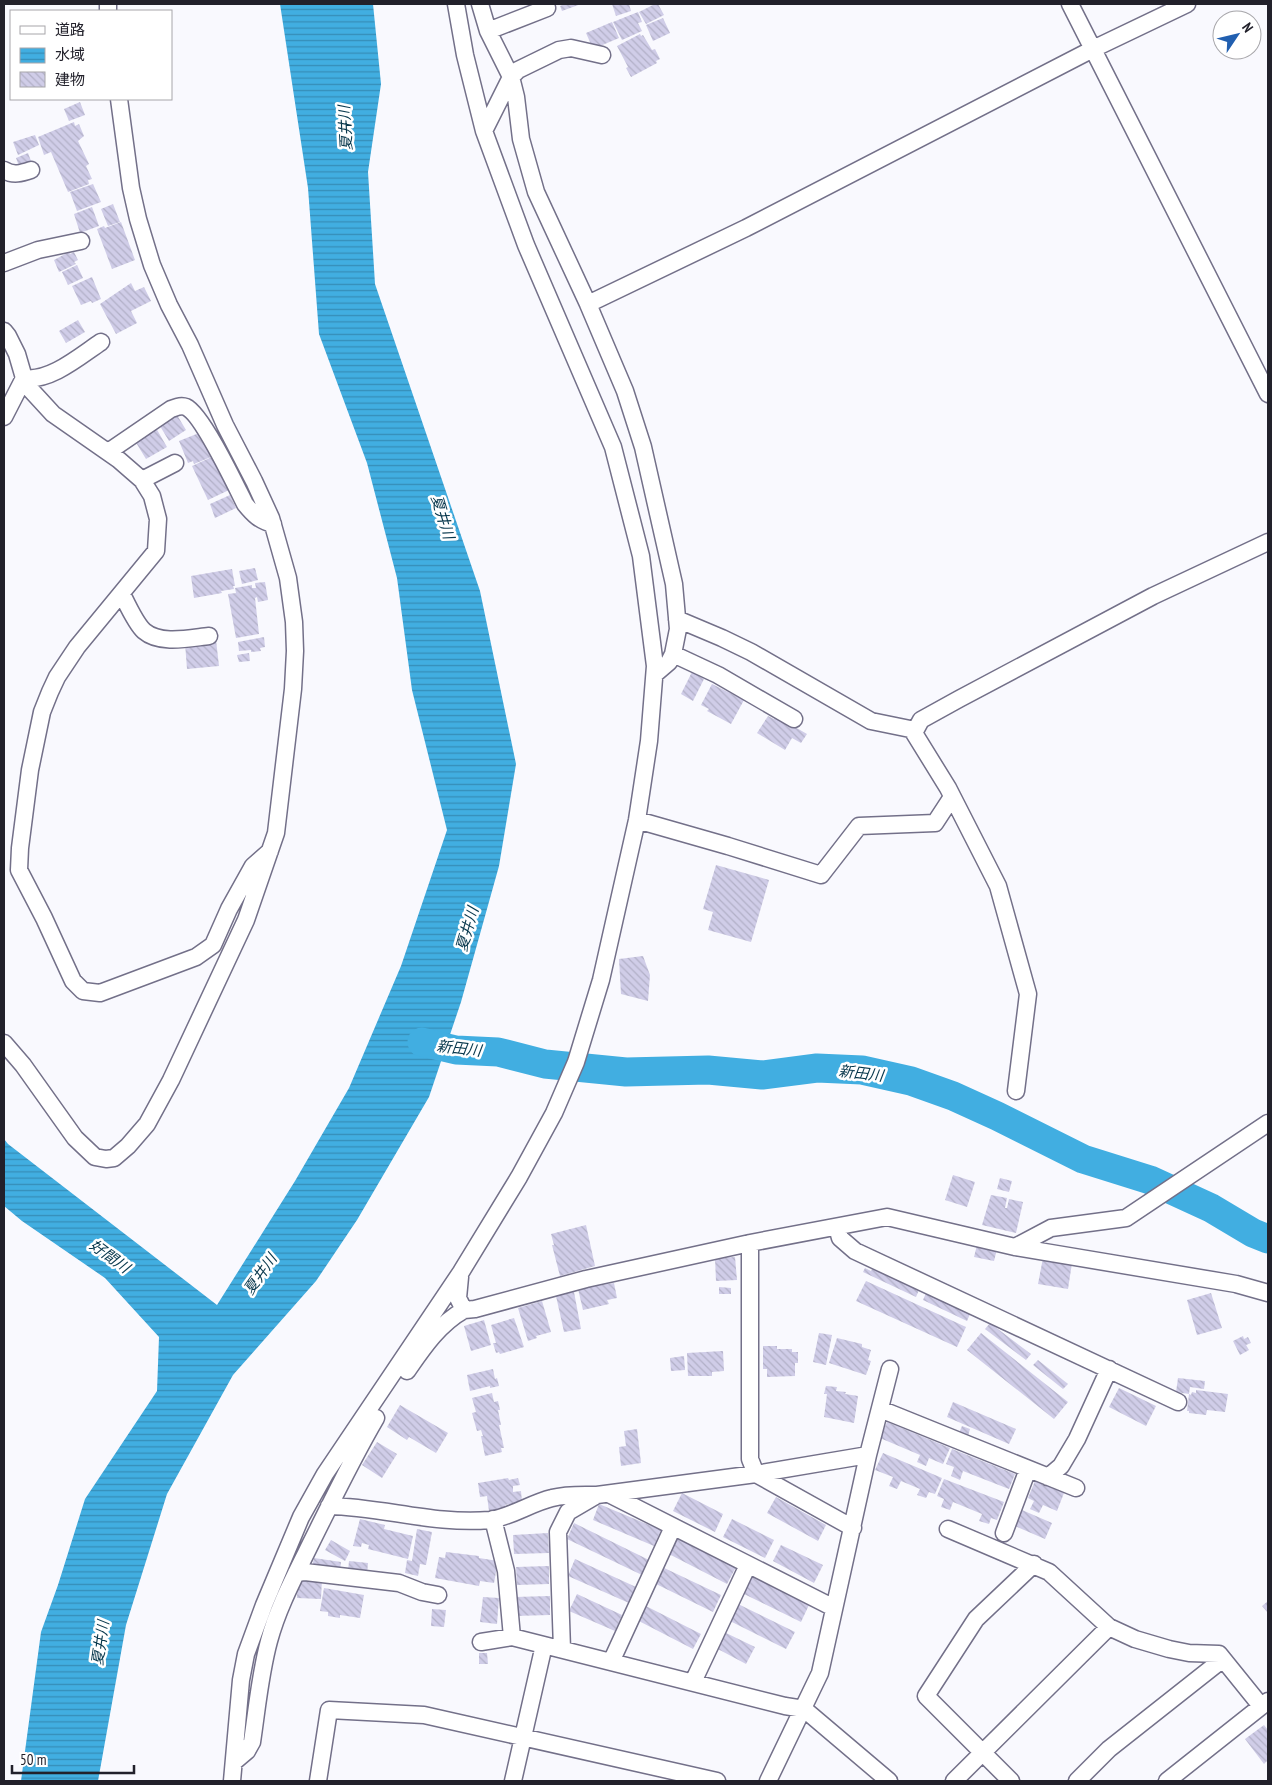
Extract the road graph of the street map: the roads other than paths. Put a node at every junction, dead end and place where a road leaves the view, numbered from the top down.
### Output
1 (456, 4) edge
2 (480, 4) edge
3 (1070, 4) edge
4 (1187, 4) edge
5 (547, 8) dead end
6 (488, 31) junction
7 (1093, 49) junction
8 (602, 55) dead end
9 (511, 77) junction
10 (118, 100) edge
11 (484, 131) junction
12 (4, 170) edge
13 (31, 170) dead end
14 (81, 240) dead end
15 (4, 263) edge
16 (588, 304) junction
17 (4, 331) edge
18 (101, 342) dead end
19 (24, 378) junction
20 (1268, 394) edge
21 (4, 417) edge
22 (108, 452) junction
23 (175, 463) dead end
24 (142, 480) junction
25 (273, 524) junction
26 (1268, 542) edge
27 (122, 594) junction
28 (677, 619) junction
29 (209, 636) dead end
30 (673, 654) junction
31 (654, 674) junction
32 (794, 719) dead end
33 (915, 730) junction
34 (952, 797) junction
35 (637, 820) junction
36 (270, 851) junction
37 (4, 1043) edge
38 (1016, 1090) dead end
39 (1268, 1122) edge
40 (837, 1227) junction
41 (750, 1243) junction
42 (1015, 1247) junction
43 (461, 1272) junction
44 (1268, 1293) edge
45 (464, 1310) junction
46 (890, 1369) dead end
47 (1109, 1369) junction
48 (1178, 1402) dead end
49 (880, 1409) junction
50 (868, 1456) junction
51 (1028, 1469) junction
52 (756, 1474) junction
53 (1048, 1477) junction
54 (1076, 1488) dead end
55 (603, 1494) junction
56 (329, 1506) junction
57 (494, 1519) junction
58 (673, 1527) junction
59 (853, 1528) junction
60 (948, 1529) dead end
61 (1004, 1533) dead end
62 (1034, 1564) junction
63 (748, 1565) junction
64 (296, 1573) junction
65 (438, 1595) dead end
66 (834, 1608) junction
67 (1109, 1627) junction
68 (512, 1637) junction
69 (481, 1642) dead end
70 (544, 1644) junction
71 (562, 1648) junction
72 (1223, 1660) junction
73 (611, 1662) junction
74 (693, 1682) junction
75 (1265, 1704) edge
76 (804, 1709) junction
77 (523, 1738) junction
78 (983, 1753) junction
79 (234, 1762) junction
80 (232, 1781) edge
81 (318, 1781) edge
82 (513, 1781) edge
83 (717, 1781) edge
84 (768, 1781) edge
85 (889, 1781) edge
86 (954, 1781) edge
87 (1011, 1781) edge
88 (1078, 1781) edge
89 (1167, 1781) edge

1 - 11 street
2 - 6 street
3 - 7 street
4 - 7 street
5 - 6 street
6 - 9 street
7 - 16 street
7 - 20 street
8 - 9 street
9 - 11 street
9 - 16 street
10 - 25 street
11 - 31 street
12 - 13 street
14 - 15 street
16 - 28 street
17 - 19 street
18 - 19 street
19 - 21 street
19 - 22 street
22 - 24 street
22 - 25 street
23 - 24 street
24 - 27 street
25 - 36 street
26 - 33 street
27 - 29 street
27 - 36 street
28 - 30 street
28 - 33 street
30 - 31 street
30 - 32 street
31 - 35 street
33 - 34 street
34 - 35 street
34 - 38 street
35 - 43 street
36 - 37 street
39 - 42 street
40 - 41 street
40 - 42 street
40 - 47 street
41 - 45 street
41 - 52 street
42 - 44 street
43 - 45 street
43 - 79 street
45 - 56 street
46 - 49 street
47 - 48 street
47 - 53 street
49 - 50 street
49 - 51 street
50 - 52 street
50 - 59 street
51 - 53 street
51 - 61 street
52 - 55 street
52 - 59 street
53 - 54 street
55 - 57 street
55 - 58 street
55 - 71 street
56 - 57 street
56 - 64 street
57 - 68 street
58 - 63 street
58 - 73 street
59 - 66 street
60 - 62 street
62 - 67 street
62 - 78 street
63 - 66 street
63 - 74 street
64 - 65 street
64 - 79 street
66 - 76 street
67 - 72 street
67 - 78 street
68 - 69 street
68 - 70 street
70 - 71 street
70 - 77 street
71 - 73 street
72 - 75 street
72 - 88 street
73 - 74 street
74 - 76 street
75 - 89 street
76 - 84 street
76 - 85 street
77 - 81 street
77 - 82 street
77 - 83 street
78 - 86 street
78 - 87 street
79 - 80 street

